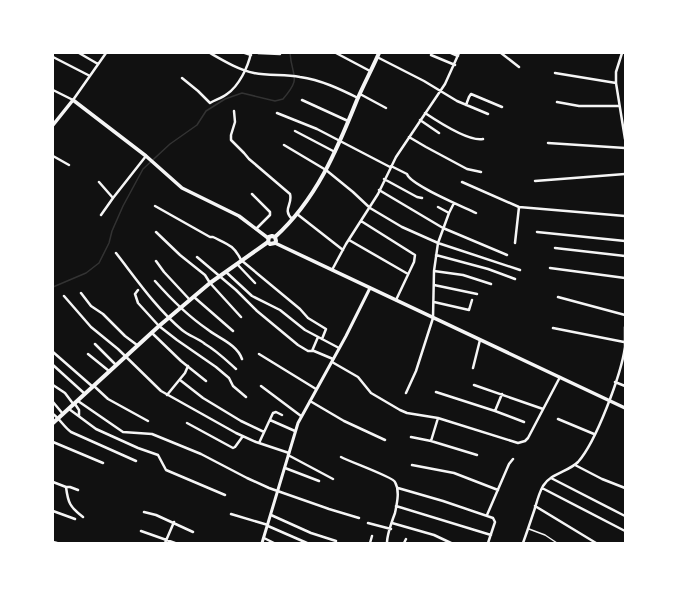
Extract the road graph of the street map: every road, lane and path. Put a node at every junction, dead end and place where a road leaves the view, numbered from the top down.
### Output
1 (79, 53) edge
2 (106, 53) edge
3 (210, 53) edge
4 (245, 53) edge
5 (258, 53) edge
6 (336, 53) edge
7 (451, 53) edge
8 (501, 53) edge
9 (622, 53) edge
10 (251, 54) edge
11 (280, 54) dead end
12 (431, 54) dead end
13 (378, 55) edge
14 (459, 55) edge
15 (53, 57) edge
16 (98, 64) junction
17 (454, 65) junction
18 (519, 68) dead end
19 (246, 70) junction
20 (371, 71) junction
21 (555, 73) dead end
22 (90, 76) junction
23 (182, 78) dead end
24 (616, 83) junction
25 (53, 90) edge
26 (440, 91) junction
27 (359, 96) junction
28 (73, 100) junction
29 (302, 100) dead end
30 (557, 102) dead end
31 (466, 105) junction
32 (619, 106) junction
33 (502, 107) dead end
34 (386, 108) dead end
35 (234, 111) dead end
36 (277, 113) dead end
37 (425, 113) junction
38 (488, 114) dead end
39 (420, 120) junction
40 (624, 120) edge
41 (348, 121) junction
42 (53, 125) edge
43 (295, 131) dead end
44 (439, 133) dead end
45 (409, 136) junction
46 (482, 139) dead end
47 (625, 139) edge
48 (340, 140) junction
49 (548, 143) dead end
50 (284, 145) dead end
51 (625, 148) edge
52 (335, 152) junction
53 (53, 156) edge
54 (146, 156) junction
55 (69, 165) dead end
56 (391, 166) junction
57 (326, 170) junction
58 (481, 172) dead end
59 (625, 174) edge
60 (384, 179) junction
61 (535, 181) dead end
62 (99, 182) dead end
63 (462, 182) dead end
64 (379, 190) junction
65 (252, 194) dead end
66 (113, 198) junction
67 (422, 198) dead end
68 (454, 203) junction
69 (155, 206) dead end
70 (438, 207) dead end
71 (519, 207) junction
72 (370, 208) junction
73 (476, 212) dead end
74 (449, 213) junction
75 (296, 214) junction
76 (102, 215) dead end
77 (625, 216) edge
78 (292, 219) junction
79 (361, 220) junction
80 (443, 228) junction
81 (256, 229) junction
82 (156, 232) dead end
83 (538, 232) dead end
84 (274, 237) junction
85 (268, 240) junction
86 (349, 240) junction
87 (625, 241) edge
88 (275, 243) junction
89 (438, 243) junction
90 (515, 243) dead end
91 (555, 248) dead end
92 (343, 250) junction
93 (116, 253) dead end
94 (436, 255) junction
95 (507, 255) dead end
96 (625, 256) edge
97 (197, 257) dead end
98 (241, 260) junction
99 (156, 261) dead end
100 (236, 264) junction
101 (550, 268) dead end
102 (332, 270) junction
103 (520, 270) dead end
104 (226, 271) junction
105 (434, 271) junction
106 (408, 274) junction
107 (220, 276) junction
108 (625, 278) edge
109 (515, 279) dead end
110 (154, 281) dead end
111 (210, 283) junction
112 (255, 283) dead end
113 (491, 284) dead end
114 (434, 285) junction
115 (370, 288) junction
116 (138, 290) dead end
117 (81, 293) dead end
118 (477, 294) dead end
119 (64, 296) dead end
120 (558, 297) dead end
121 (192, 299) junction
122 (396, 300) junction
123 (472, 300) dead end
124 (434, 302) junction
125 (182, 308) junction
126 (625, 315) edge
127 (241, 317) dead end
128 (433, 318) junction
129 (169, 319) junction
130 (160, 326) junction
131 (553, 328) dead end
132 (625, 328) edge
133 (233, 331) dead end
134 (152, 333) junction
135 (318, 337) junction
136 (322, 339) junction
137 (480, 340) junction
138 (624, 342) edge
139 (95, 344) dead end
140 (138, 346) junction
141 (625, 347) edge
142 (339, 348) junction
143 (312, 351) junction
144 (53, 352) edge
145 (88, 354) dead end
146 (260, 354) dead end
147 (124, 355) junction
148 (242, 359) dead end
149 (332, 361) junction
150 (53, 365) edge
151 (116, 365) junction
152 (188, 366) junction
153 (473, 368) dead end
154 (236, 369) dead end
155 (109, 372) junction
156 (560, 377) junction
157 (180, 380) junction
158 (206, 381) dead end
159 (615, 382) junction
160 (53, 385) edge
161 (474, 385) dead end
162 (261, 386) dead end
163 (625, 386) edge
164 (93, 387) junction
165 (316, 390) junction
166 (436, 392) dead end
167 (406, 393) dead end
168 (85, 394) junction
169 (502, 394) junction
170 (167, 395) junction
171 (246, 397) dead end
172 (310, 400) junction
173 (609, 400) junction
174 (53, 402) edge
175 (76, 403) junction
176 (625, 408) edge
177 (70, 409) junction
178 (543, 409) junction
179 (495, 411) junction
180 (54, 414) edge
181 (64, 414) junction
182 (282, 415) dead end
183 (79, 416) junction
184 (302, 416) junction
185 (59, 418) junction
186 (438, 418) junction
187 (558, 419) dead end
188 (270, 420) junction
189 (148, 421) dead end
190 (187, 422) dead end
191 (524, 422) dead end
192 (53, 423) edge
193 (295, 431) junction
194 (264, 432) junction
195 (594, 434) junction
196 (243, 436) junction
197 (410, 437) dead end
198 (385, 440) dead end
199 (431, 441) junction
200 (53, 442) edge
201 (259, 443) junction
202 (289, 454) junction
203 (477, 455) dead end
204 (342, 457) dead end
205 (513, 459) dead end
206 (136, 461) dead end
207 (103, 463) dead end
208 (412, 465) dead end
209 (574, 465) junction
210 (284, 468) junction
211 (333, 478) dead end
212 (551, 478) junction
213 (53, 482) edge
214 (319, 482) dead end
215 (66, 487) junction
216 (398, 488) junction
217 (542, 488) junction
218 (625, 488) edge
219 (78, 490) dead end
220 (498, 490) junction
221 (278, 491) junction
222 (224, 495) dead end
223 (396, 506) junction
224 (535, 506) junction
225 (53, 511) edge
226 (144, 512) dead end
227 (231, 514) dead end
228 (271, 515) junction
229 (487, 515) junction
230 (625, 516) edge
231 (83, 517) dead end
232 (359, 518) dead end
233 (75, 519) dead end
234 (174, 522) junction
235 (368, 523) dead end
236 (392, 523) junction
237 (268, 526) junction
238 (391, 528) junction
239 (528, 529) junction
240 (140, 531) dead end
241 (625, 531) edge
242 (193, 532) dead end
243 (491, 535) junction
244 (372, 536) dead end
245 (264, 538) junction
246 (406, 539) dead end
247 (166, 540) junction
248 (336, 541) dead end
249 (53, 542) edge
250 (57, 543) edge
251 (165, 543) edge
252 (175, 543) edge
253 (262, 543) edge
254 (274, 543) edge
255 (307, 543) edge
256 (370, 543) edge
257 (387, 543) edge
258 (404, 543) edge
259 (451, 543) edge
260 (488, 543) edge
261 (523, 543) edge
262 (557, 543) edge
263 (596, 543) edge

1 - 16 street
2 - 16 street
3 - 19 street
4 - 10 street
5 - 11 street
6 - 20 street
7 - 14 street
8 - 18 street
9 - 24 street
10 - 19 street
12 - 17 street
13 - 20 main road
13 - 26 street
14 - 17 street
15 - 22 street
16 - 22 street
17 - 26 street
19 - 23 street
19 - 27 street
20 - 27 main road
21 - 24 street
22 - 28 street
24 - 32 street
25 - 28 street
26 - 31 street
26 - 37 street
27 - 34 street
27 - 41 main road
28 - 42 main road
28 - 54 main road
29 - 41 street
30 - 32 street
31 - 33 street
31 - 38 street
32 - 40 street
35 - 78 street
36 - 48 street
37 - 39 street
37 - 46 street
39 - 44 street
39 - 45 street
40 - 47 street
41 - 48 main road
43 - 52 street
45 - 56 street
45 - 58 street
48 - 52 main road
48 - 56 street
49 - 51 street
50 - 57 street
52 - 57 main road
53 - 55 street
54 - 66 street
54 - 81 main road
56 - 60 street
56 - 68 street
57 - 72 street
57 - 75 main road
59 - 61 street
60 - 64 street
60 - 67 street
62 - 66 street
63 - 71 street
64 - 72 street
64 - 80 street
65 - 81 street
66 - 76 street
68 - 73 street
68 - 74 street
69 - 98 street
70 - 74 street
71 - 77 street
71 - 90 street
72 - 79 street
72 - 89 street
74 - 80 street
75 - 78 main road
75 - 92 street
78 - 84 main road
79 - 86 street
79 - 106 street
80 - 89 street
80 - 95 street
81 - 85 main road
82 - 111 street
83 - 87 street
84 - 85 main road
84 - 88 main road
85 - 88 main road
85 - 98 main road
86 - 92 street
86 - 106 street
88 - 102 main road
89 - 94 street
89 - 103 street
91 - 96 street
92 - 102 street
93 - 129 street
94 - 105 street
94 - 109 street
97 - 107 street
98 - 100 main road
98 - 136 street
99 - 121 street
100 - 104 main road
100 - 112 street
101 - 108 street
102 - 115 main road
104 - 107 main road
104 - 135 street
105 - 113 street
105 - 114 street
106 - 122 street
107 - 111 main road
107 - 143 street
110 - 125 street
111 - 121 main road
111 - 127 street
114 - 118 street
114 - 124 street
115 - 122 main road
115 - 142 street
116 - 130 street
117 - 140 street
119 - 147 street
120 - 126 street
121 - 125 main road
121 - 133 street
122 - 128 main road
123 - 124 street
124 - 128 street
125 - 129 main road
125 - 148 street
128 - 137 main road
128 - 167 street
129 - 130 main road
129 - 154 street
130 - 134 main road
130 - 171 street
131 - 138 street
132 - 138 street
134 - 140 main road
134 - 152 street
135 - 136 street
135 - 143 street
136 - 142 street
137 - 153 street
137 - 156 main road
138 - 141 street
139 - 151 street
140 - 147 main road
141 - 159 street
142 - 149 street
143 - 149 street
144 - 164 street
145 - 155 street
146 - 165 street
147 - 151 main road
147 - 170 street
149 - 165 street
149 - 186 street
150 - 168 street
151 - 155 main road
152 - 157 street
152 - 158 street
155 - 164 main road
156 - 173 main road
156 - 178 street
157 - 170 street
157 - 194 street
159 - 163 street
159 - 173 street
160 - 175 street
161 - 169 street
162 - 184 street
164 - 168 main road
164 - 189 street
165 - 172 street
166 - 179 street
168 - 175 main road
169 - 178 street
169 - 179 street
170 - 196 street
172 - 184 street
172 - 198 street
173 - 176 main road
173 - 195 street
174 - 181 street
175 - 177 main road
175 - 183 street
175 - 221 street
177 - 181 main road
177 - 183 street
178 - 186 street
179 - 191 street
180 - 185 street
181 - 185 main road
182 - 188 street
183 - 222 street
184 - 193 street
185 - 192 main road
185 - 206 street
186 - 199 street
187 - 195 street
188 - 193 street
188 - 194 street
190 - 196 street
193 - 202 street
194 - 201 street
195 - 209 street
196 - 201 street
197 - 199 street
199 - 203 street
200 - 207 street
201 - 202 street
202 - 210 street
202 - 211 street
204 - 216 street
205 - 220 street
208 - 220 street
209 - 212 street
209 - 218 street
210 - 214 street
210 - 221 street
212 - 217 street
212 - 230 street
213 - 215 street
215 - 219 street
215 - 231 street
216 - 223 street
216 - 229 street
217 - 224 street
217 - 241 street
220 - 229 street
221 - 228 street
221 - 232 street
223 - 236 street
223 - 243 street
224 - 239 street
224 - 263 street
225 - 233 street
226 - 234 street
227 - 237 street
228 - 237 street
228 - 248 street
229 - 243 street
234 - 242 street
234 - 247 street
235 - 238 street
236 - 238 street
236 - 259 street
237 - 245 street
237 - 255 street
238 - 257 street
239 - 261 street
239 - 262 lane
240 - 247 street
243 - 260 street
244 - 256 street
245 - 253 street
245 - 254 street
246 - 258 street
247 - 251 street
247 - 252 street
249 - 250 street

